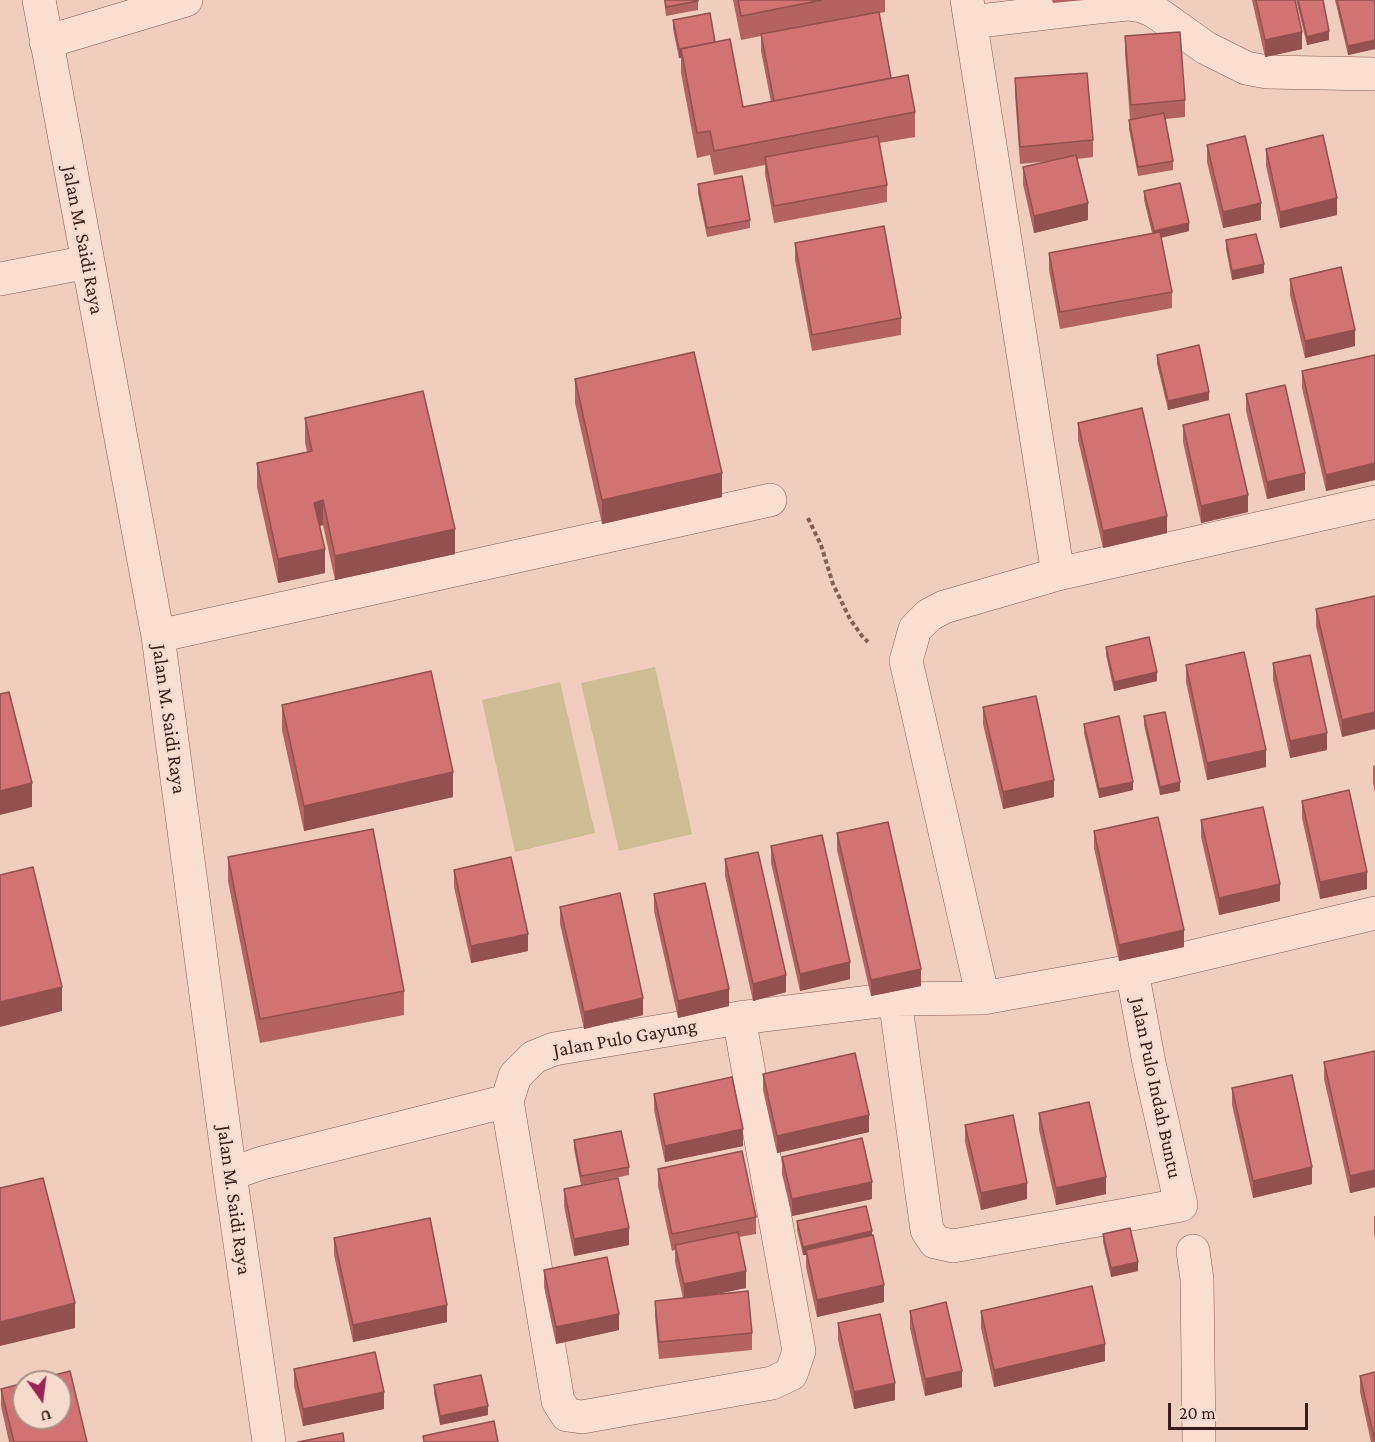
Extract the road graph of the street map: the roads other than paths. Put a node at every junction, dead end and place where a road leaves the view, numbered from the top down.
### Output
1 (39, 0) edge
2 (186, 0) edge
3 (969, 11) edge
4 (46, 42) junction
5 (1375, 74) edge
6 (88, 262) junction
7 (0, 279) edge
8 (770, 500) road end
9 (1375, 502) edge
10 (1058, 574) junction
11 (158, 636) junction
12 (1375, 913) edge
13 (1132, 971) junction
14 (982, 998) junction
15 (895, 999) junction
16 (739, 1018) junction
17 (507, 1101) junction
18 (230, 1174) junction
19 (1193, 1251) dead end
20 (269, 1442) edge
21 (1199, 1442) edge

1 - 4 street, Jalan M. Saidi Raya
2 - 4 street
3 - 5 street
3 - 10 street
4 - 6 street, Jalan M. Saidi Raya
6 - 7 street
6 - 11 street, Jalan M. Saidi Raya
8 - 11 street
9 - 10 street
10 - 14 street
11 - 18 street, Jalan M. Saidi Raya
12 - 13 street, Jalan Pulo Gayung
13 - 14 street, Jalan Pulo Gayung
13 - 15 street, Jalan Pulo Indah Buntu
14 - 15 street, Jalan Pulo Gayung
15 - 16 street, Jalan Pulo Gayung
16 - 17 street, Jalan Pulo Gayung
16 - 17 street
17 - 18 street
18 - 20 street, Jalan M. Saidi Raya
19 - 21 street

